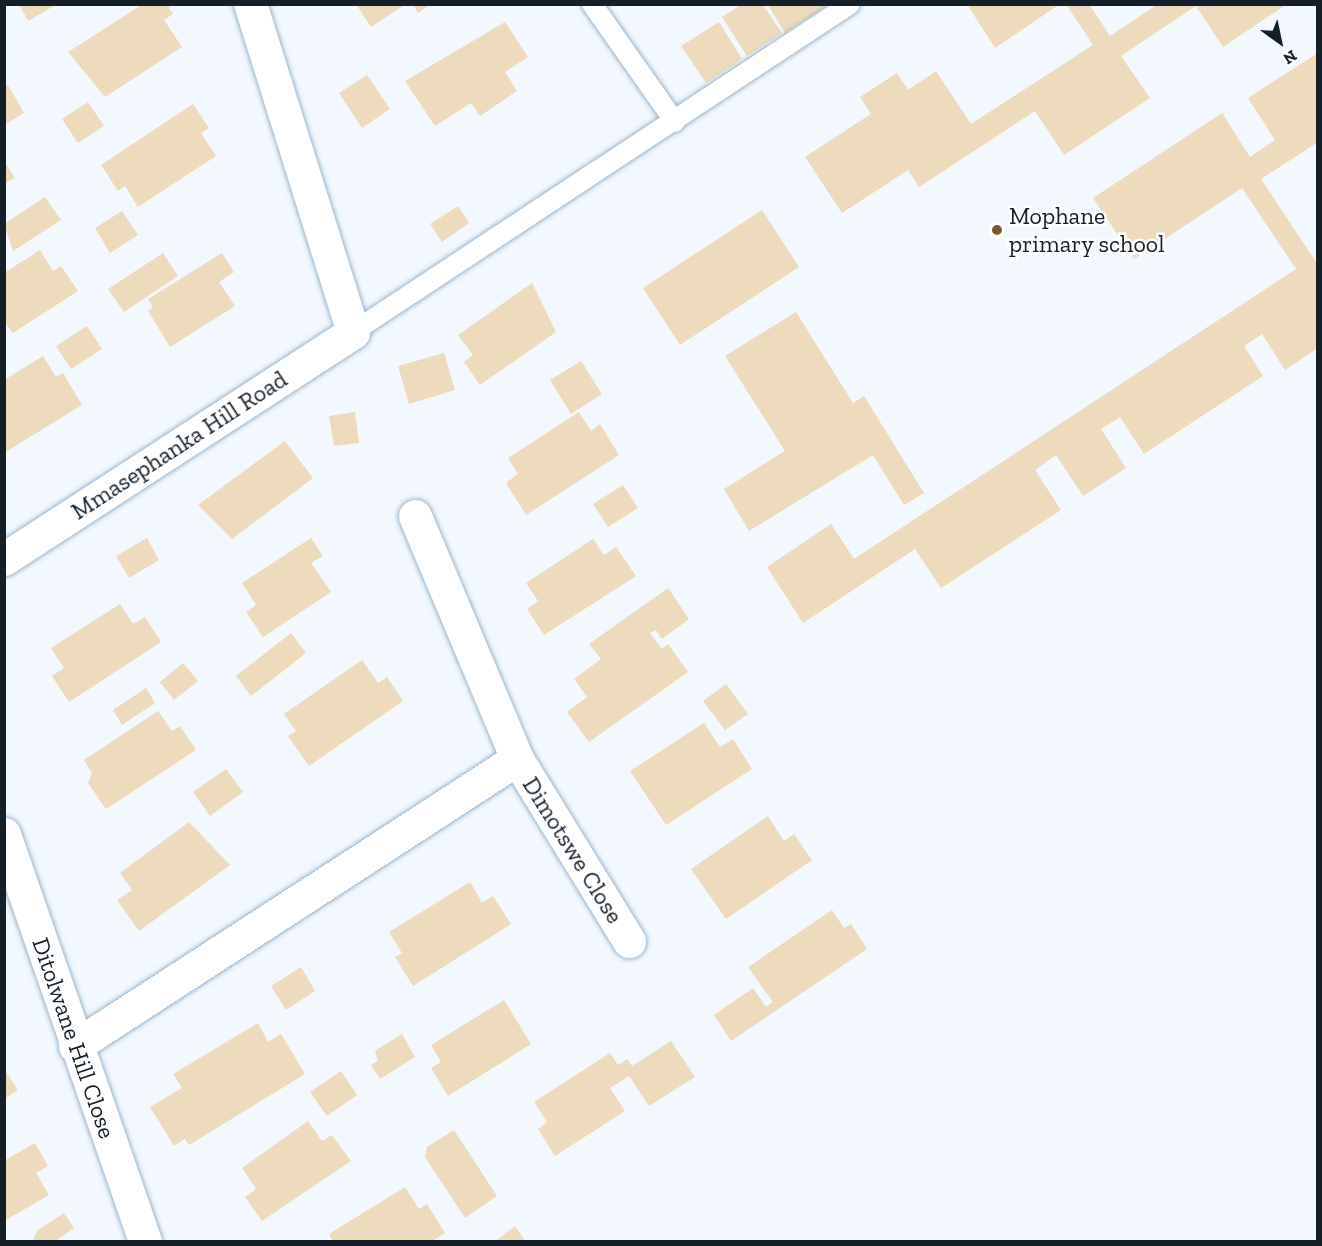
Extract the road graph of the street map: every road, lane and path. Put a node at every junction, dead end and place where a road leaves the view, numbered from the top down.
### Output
1 (250, 4) edge
2 (592, 4) edge
3 (850, 4) edge
4 (675, 122) junction
5 (353, 332) junction
6 (415, 516) dead end
7 (4, 559) edge
8 (517, 759) junction
9 (4, 834) edge
10 (629, 941) dead end
11 (75, 1046) junction
12 (145, 1242) edge

1 - 5 street
2 - 4 lane
3 - 4 lane
4 - 5 lane
5 - 7 street, Mmasephanka Hill Road
6 - 8 street, Dimotswe Close
8 - 10 street, Dimotswe Close
8 - 11 street
9 - 11 street, Ditolwane Hill Close
11 - 12 street, Ditolwane Hill Close

